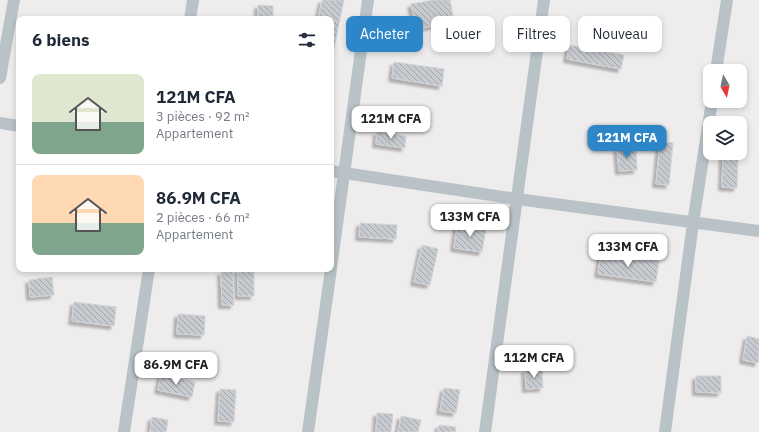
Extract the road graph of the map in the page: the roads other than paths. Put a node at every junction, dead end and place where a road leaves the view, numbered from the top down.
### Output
1 (14, 0) edge
2 (193, 0) edge
3 (368, 0) edge
4 (544, 0) edge
5 (727, 0) edge
6 (190, 16) edge
7 (717, 64) edge
8 (0, 78) edge
9 (711, 108) edge
10 (0, 123) edge
11 (16, 126) edge
12 (334, 171) edge
13 (344, 173) junction
14 (517, 199) junction
15 (693, 223) junction
16 (759, 231) edge
17 (334, 246) edge
18 (149, 272) edge
19 (330, 272) edge
20 (124, 432) edge
21 (308, 432) edge
22 (485, 432) edge
23 (665, 432) edge

1 - 8 street
2 - 6 street
3 - 13 street
4 - 14 street
5 - 7 street
9 - 15 street
10 - 11 street
12 - 13 street
13 - 14 street
13 - 17 street
14 - 15 street
14 - 22 street
15 - 16 street
15 - 23 street
18 - 20 street
19 - 21 street

